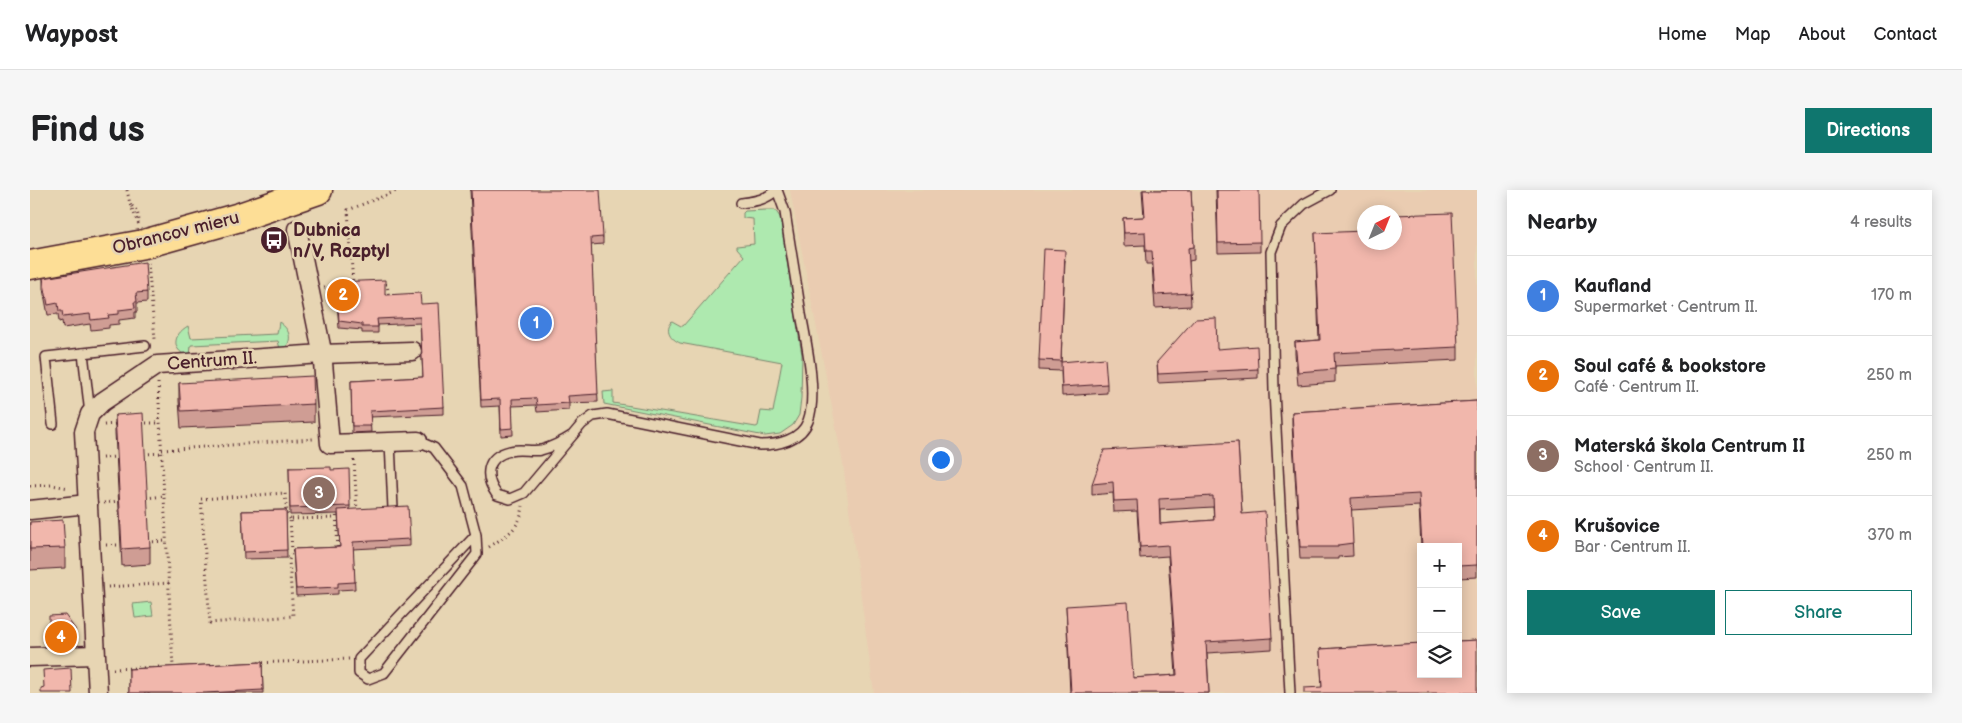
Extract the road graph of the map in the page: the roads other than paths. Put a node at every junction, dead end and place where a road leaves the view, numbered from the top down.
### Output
1 (318, 190) edge
2 (776, 190) edge
3 (1330, 190) edge
4 (741, 203) dead end
5 (296, 229) dead end
6 (30, 265) edge
7 (145, 346) dead end
8 (412, 351) dead end
9 (83, 353) junction
10 (322, 354) junction
11 (94, 420) junction
12 (53, 424) dead end
13 (573, 435) junction
14 (418, 441) joint
15 (390, 442) junction
16 (88, 504) junction
17 (393, 509) edge
18 (30, 510) edge
19 (476, 535) junction
20 (30, 657) edge
21 (96, 663) junction
22 (98, 693) edge
23 (1290, 693) edge

1 - 6 main road, Obrancov mieru
2 - 4 lane
2 - 13 lane
3 - 23 lane
5 - 10 street
7 - 9 lane
8 - 10 street, Centrum II.
9 - 11 lane
9 - 12 lane
10 - 11 street, Centrum II.
10 - 15 street
11 - 16 street
13 - 13 lane
14 - 15 street
14 - 19 lane
15 - 17 lane
16 - 18 street
16 - 21 street
19 - 19 lane
20 - 21 street
21 - 22 street

